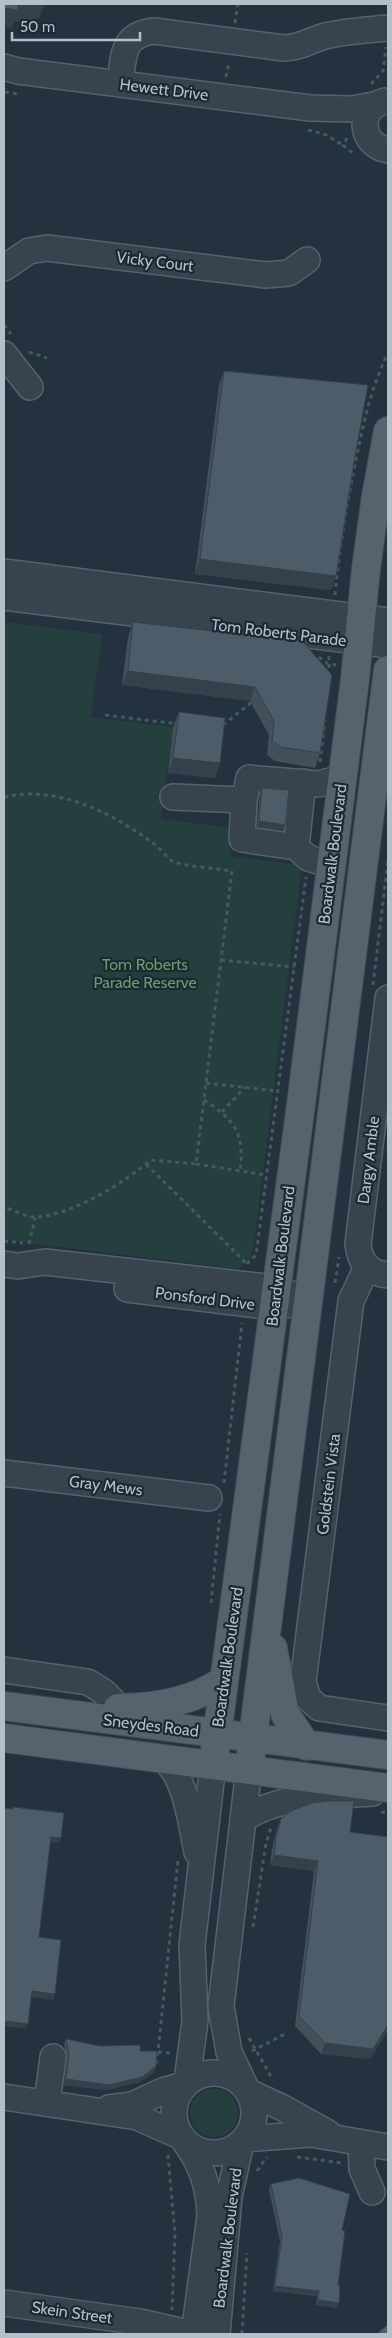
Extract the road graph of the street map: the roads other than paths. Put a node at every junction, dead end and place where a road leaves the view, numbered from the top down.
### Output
1 (388, 35) edge
2 (8, 70) edge
3 (120, 84) junction
4 (381, 91) edge
5 (305, 118) junction
6 (378, 145) edge
7 (307, 260) dead end
8 (4, 268) edge
9 (4, 354) edge
10 (30, 387) dead end
11 (388, 431) edge
12 (4, 572) edge
13 (105, 585) junction
14 (4, 597) edge
15 (171, 606) junction
16 (121, 612) junction
17 (388, 621) edge
18 (360, 630) junction
19 (388, 645) edge
20 (388, 670) edge
21 (342, 778) junction
22 (303, 782) junction
23 (173, 797) dead end
24 (244, 800) junction
25 (296, 847) junction
26 (331, 865) junction
27 (388, 998) edge
28 (384, 1072) edge
29 (12, 1267) edge
30 (378, 1271) edge
31 (274, 1297) junction
32 (309, 1301) junction
33 (4, 1473) edge
34 (209, 1498) dead end
35 (269, 1618) junction
36 (4, 1670) edge
37 (224, 1680) junction
38 (9, 1707) edge
39 (127, 1715) junction
40 (388, 1718) edge
41 (217, 1733) junction
42 (4, 1738) edge
43 (252, 1739) junction
44 (307, 1746) junction
45 (388, 1756) edge
46 (161, 1758) junction
47 (213, 1765) junction
48 (249, 1769) junction
49 (385, 1797) edge
50 (243, 1819) junction
51 (200, 1869) junction
52 (53, 2057) dead end
53 (185, 2083) junction
54 (247, 2090) junction
55 (4, 2097) edge
56 (47, 2103) junction
57 (99, 2110) junction
58 (335, 2137) junction
59 (243, 2141) junction
60 (177, 2142) junction
61 (388, 2147) edge
62 (362, 2155) junction
63 (372, 2192) dead end
64 (4, 2303) edge
65 (140, 2322) junction
66 (194, 2330) edge
67 (217, 2334) edge

1 - 3 street
2 - 3 street, Hewett Drive
3 - 5 street, Hewett Drive
4 - 5 street, Hewett Drive
4 - 6 street
5 - 6 street, Hewett Drive
7 - 8 street, Vicky Court
9 - 10 street
11 - 18 main road, Boardwalk Boulevard
12 - 13 street, Tom Roberts Parade
13 - 15 street, Tom Roberts Parade
13 - 16 street
14 - 16 street, Tom Roberts Parade
15 - 16 street, Tom Roberts Parade
15 - 18 street, Tom Roberts Parade
17 - 18 street, Tom Roberts Parade
18 - 19 street, Tom Roberts Parade
18 - 21 main road, Boardwalk Boulevard
20 - 32 main road, Boardwalk Boulevard
21 - 22 street
21 - 26 main road, Boardwalk Boulevard
22 - 24 street
22 - 25 street
23 - 24 street
24 - 25 street
25 - 26 street
26 - 31 main road, Boardwalk Boulevard
27 - 28 street, Dargy Amble
28 - 30 street, Dargy Amble
29 - 31 street, Ponsford Drive
30 - 40 street, Goldstein Vista
31 - 32 street, Ponsford Drive
31 - 37 main road, Boardwalk Boulevard
32 - 35 main road, Boardwalk Boulevard
33 - 34 street, Gray Mews
35 - 43 main road, Boardwalk Boulevard
35 - 44 main road
36 - 39 street
37 - 39 main road
37 - 41 main road, Boardwalk Boulevard
38 - 39 main road
39 - 41 main road, Sneydes Road
41 - 43 main road, Sneydes Road
41 - 47 main road, Boardwalk Boulevard
42 - 46 main road, Sneydes Road
43 - 44 main road, Sneydes Road
43 - 48 main road, Boardwalk Boulevard
44 - 45 main road, Sneydes Road
46 - 47 main road, Sneydes Road
46 - 51 street
47 - 48 main road, Sneydes Road
47 - 51 street, Boardwalk Boulevard
48 - 49 main road, Sneydes Road
48 - 50 street, Boardwalk Boulevard
49 - 50 street
50 - 54 street, Boardwalk Boulevard
51 - 53 street, Boardwalk Boulevard
52 - 56 street
53 - 54 street
53 - 57 street
53 - 60 street
54 - 58 street
54 - 59 street
55 - 56 street
56 - 57 street
57 - 60 street
58 - 59 street
58 - 62 street
59 - 60 street
59 - 67 street, Boardwalk Boulevard
60 - 66 street, Boardwalk Boulevard
61 - 62 street
62 - 63 street
64 - 65 street, Skein Street
65 - 66 street, Skein Street
65 - 66 street, Skein Street

